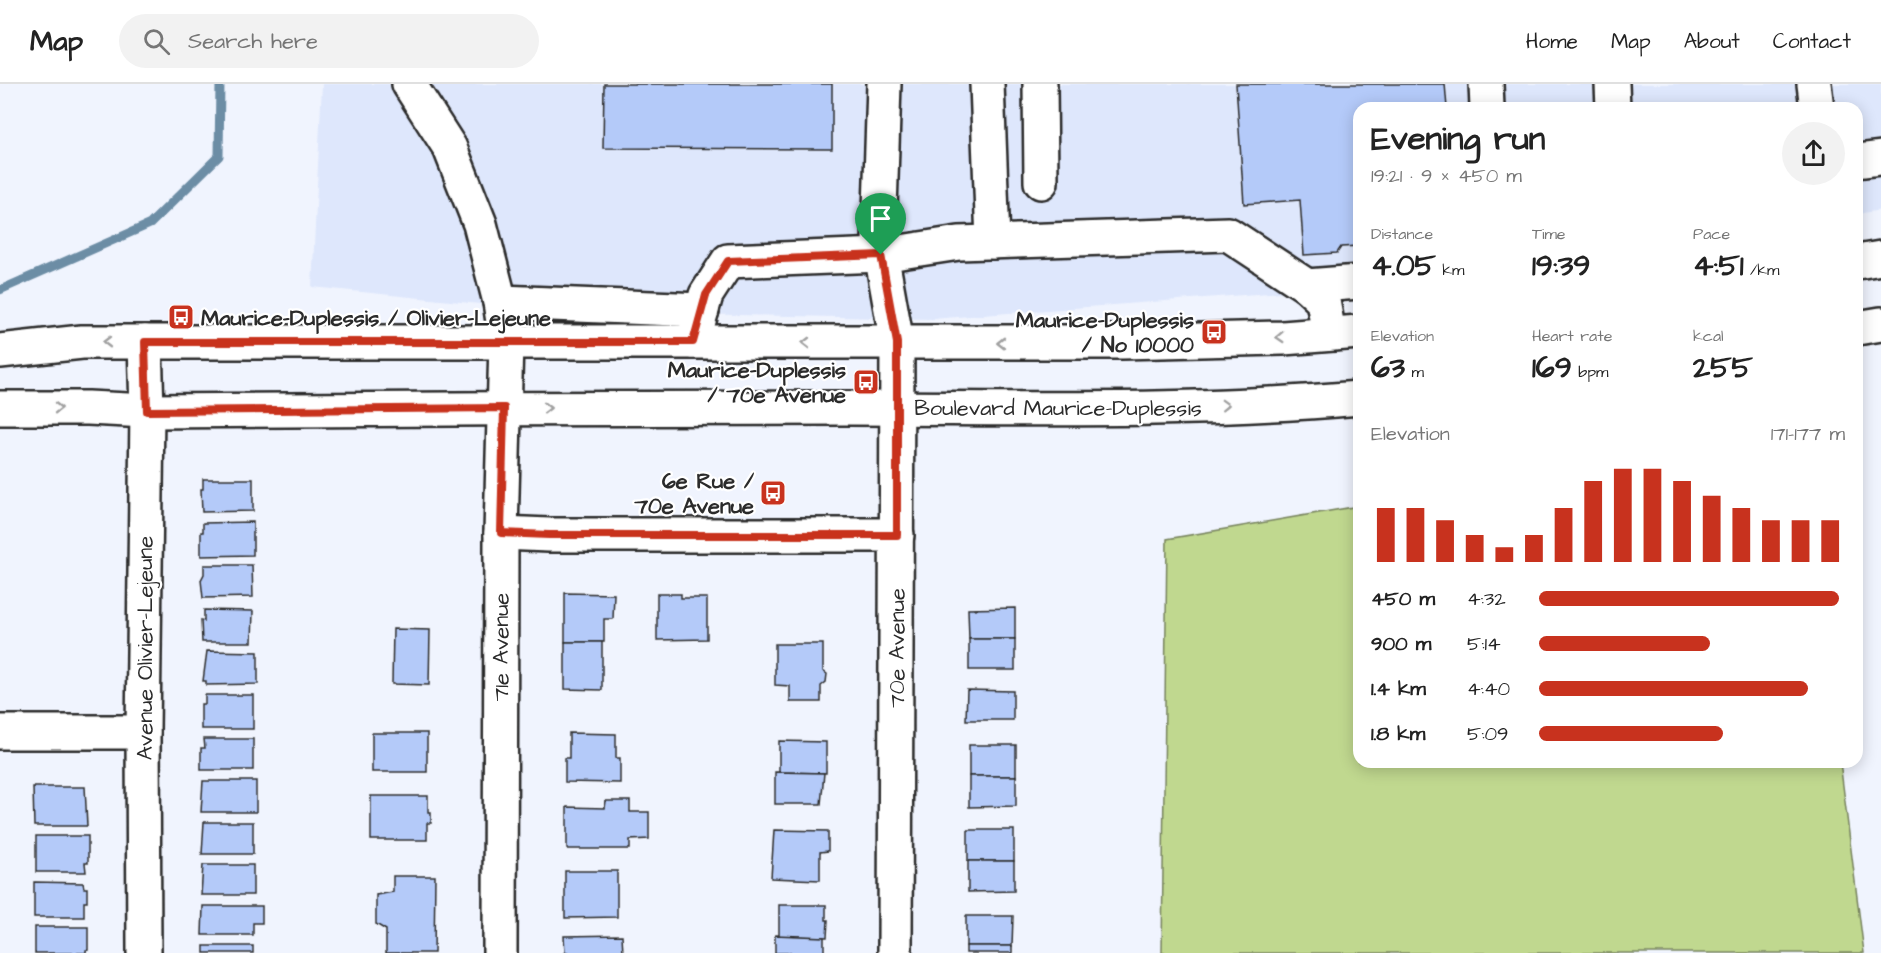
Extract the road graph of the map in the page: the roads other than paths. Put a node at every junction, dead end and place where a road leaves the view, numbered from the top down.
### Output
1 (409, 84) edge
2 (884, 84) edge
3 (987, 84) edge
4 (1040, 84) edge
5 (1486, 84) edge
6 (1612, 84) edge
7 (1814, 84) edge
8 (1487, 102) edge
9 (1613, 102) edge
10 (1817, 102) edge
11 (1881, 158) edge
12 (1863, 160) edge
13 (1041, 182) dead end
14 (993, 242) junction
15 (881, 255) junction
16 (1881, 258) edge
17 (1863, 261) edge
18 (1353, 282) edge
19 (1307, 286) junction
20 (500, 302) junction
21 (702, 310) junction
22 (1881, 324) edge
23 (1863, 327) edge
24 (1344, 333) edge
25 (506, 341) junction
26 (145, 342) junction
27 (693, 342) junction
28 (897, 343) junction
29 (0, 351) edge
30 (1353, 398) edge
31 (0, 408) edge
32 (504, 408) junction
33 (896, 408) junction
34 (147, 411) junction
35 (501, 533) junction
36 (897, 535) junction
37 (0, 732) edge
38 (143, 732) junction
39 (144, 953) edge
40 (500, 953) edge
41 (895, 953) edge

1 - 20 street, 71e Avenue
2 - 15 street, 70e Avenue
3 - 14 street
4 - 13 street
5 - 8 street
6 - 9 street
7 - 10 street
11 - 12 street
14 - 15 street
14 - 19 street
15 - 21 street
15 - 28 street, 70e Avenue
16 - 17 street
18 - 19 street
19 - 24 street
20 - 21 street
20 - 25 street, 71e Avenue
21 - 27 street
22 - 23 street
24 -> 28 street
25 - 26 street
25 - 27 street
25 - 32 street, 71e Avenue
26 -> 29 street
26 - 34 street, Avenue Olivier-Lejeune
28 -> 27 street
28 - 33 street, 70e Avenue
33 -> 30 street, Boulevard Maurice-Duplessis
31 -> 34 street, Boulevard Maurice-Duplessis
32 -> 33 street, Boulevard Maurice-Duplessis
32 - 34 street, Boulevard Maurice-Duplessis
32 - 35 street, 71e Avenue
33 - 36 street, 70e Avenue
34 - 38 street, Avenue Olivier-Lejeune
35 - 36 street
35 - 40 street, 71e Avenue
36 - 41 street, 70e Avenue
37 - 38 street
38 - 39 street, Avenue Olivier-Lejeune

